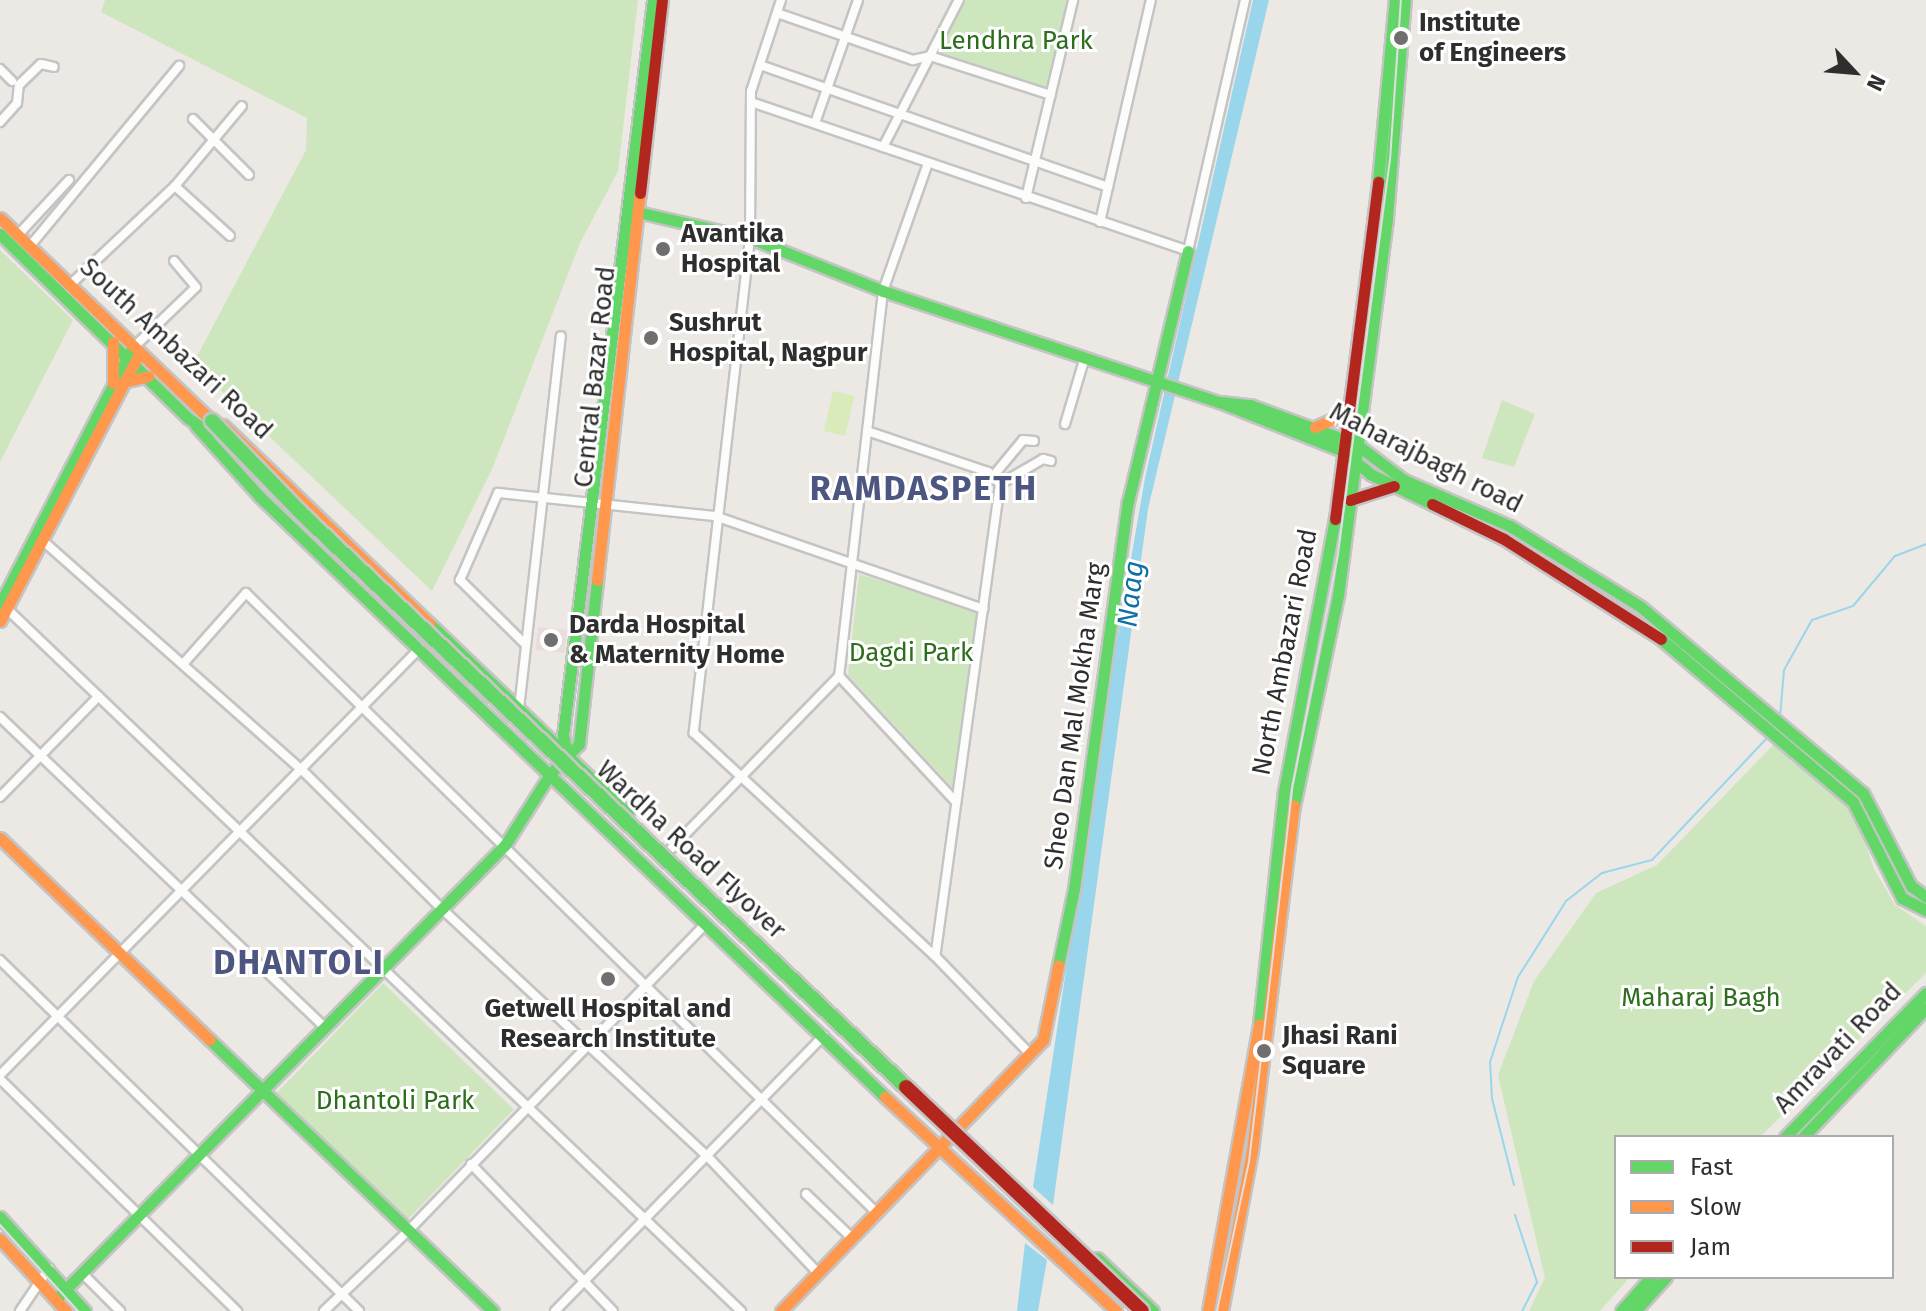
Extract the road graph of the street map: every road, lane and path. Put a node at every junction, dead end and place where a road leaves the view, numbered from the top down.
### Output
1 (653, 0) edge
2 (662, 0) edge
3 (781, 0) edge
4 (858, 0) edge
5 (959, 0) edge
6 (1073, 0) edge
7 (1151, 0) edge
8 (1245, 0) edge
9 (1395, 0) edge
10 (1405, 0) edge
11 (777, 13) junction
12 (846, 35) junction
13 (930, 56) junction
14 (760, 65) junction
15 (179, 66) dead end
16 (54, 67) dead end
17 (0, 69) edge
18 (12, 81) dead end
19 (826, 90) junction
20 (1051, 95) junction
21 (751, 102) junction
22 (242, 106) dead end
23 (900, 115) junction
24 (193, 119) dead end
25 (0, 122) edge
26 (815, 123) junction
27 (212, 139) junction
28 (883, 147) junction
29 (1035, 162) junction
30 (928, 163) junction
31 (249, 175) dead end
32 (69, 180) dead end
33 (175, 186) junction
34 (1108, 187) junction
35 (1026, 198) junction
36 (633, 210) junction
37 (0, 218) edge
38 (1100, 222) junction
39 (0, 234) edge
40 (18, 235) junction
41 (230, 236) dead end
42 (750, 238) junction
43 (30, 246) junction
44 (1188, 251) junction
45 (174, 261) dead end
46 (71, 284) junction
47 (883, 291) junction
48 (561, 336) dead end
49 (113, 342) junction
50 (137, 351) junction
51 (1085, 357) junction
52 (148, 376) junction
53 (1155, 380) junction
54 (118, 383) junction
55 (1219, 402) junction
56 (198, 405) junction
57 (1349, 412) junction
58 (188, 418) junction
59 (1065, 424) dead end
60 (210, 426) junction
61 (1311, 427) junction
62 (867, 431) junction
63 (1034, 441) dead end
64 (1350, 449) junction
65 (1051, 461) dead end
66 (994, 475) junction
67 (1000, 484) junction
68 (1394, 486) junction
69 (542, 496) junction
70 (1350, 500) junction
71 (600, 503) junction
72 (715, 516) junction
73 (43, 541) junction
74 (852, 563) junction
75 (983, 609) junction
76 (2, 611) edge
77 (526, 645) junction
78 (420, 647) junction
79 (183, 664) junction
80 (839, 676) junction
81 (99, 696) junction
82 (364, 706) junction
83 (519, 709) junction
84 (1759, 713) junction
85 (0, 717) edge
86 (1794, 743) junction
87 (567, 755) junction
88 (40, 756) junction
89 (302, 770) junction
90 (550, 774) junction
91 (740, 776) junction
92 (0, 797) edge
93 (956, 802) junction
94 (240, 833) junction
95 (0, 838) edge
96 (505, 845) junction
97 (668, 852) junction
98 (181, 892) junction
99 (1926, 897) edge
100 (442, 909) junction
101 (1926, 910) edge
102 (706, 923) junction
103 (123, 951) junction
104 (935, 956) junction
105 (0, 960) edge
106 (382, 970) junction
107 (646, 985) junction
108 (1926, 993) edge
109 (1926, 1008) edge
110 (58, 1017) junction
111 (325, 1028) junction
112 (824, 1035) junction
113 (587, 1046) junction
114 (1029, 1053) junction
115 (0, 1077) edge
116 (264, 1091) junction
117 (1836, 1094) junction
118 (763, 1098) junction
119 (527, 1106) junction
120 (956, 1126) junction
121 (1787, 1135) edge
122 (1805, 1135) edge
123 (936, 1146) junction
124 (1246, 1150) junction
125 (200, 1154) junction
126 (707, 1156) junction
127 (471, 1164) junction
128 (806, 1194) dead end
129 (878, 1214) junction
130 (141, 1216) junction
131 (0, 1217) edge
132 (643, 1219) junction
133 (409, 1230) junction
134 (0, 1239) edge
135 (853, 1239) junction
136 (43, 1273) junction
137 (82, 1273) junction
138 (818, 1273) junction
139 (1649, 1279) edge
140 (1664, 1279) edge
141 (584, 1282) junction
142 (67, 1289) junction
143 (342, 1293) junction
144 (56, 1299) junction
145 (788, 1308) edge
146 (20, 1311) edge
147 (66, 1311) edge
148 (85, 1311) edge
149 (120, 1311) edge
150 (237, 1311) edge
151 (324, 1311) edge
152 (359, 1311) edge
153 (493, 1311) edge
154 (555, 1311) edge
155 (613, 1311) edge
156 (741, 1311) edge
157 (1116, 1311) edge
158 (1129, 1311) edge
159 (1142, 1311) edge
160 (1153, 1311) edge
161 (1208, 1311) edge
162 (1222, 1311) edge
163 (1621, 1311) edge
164 (1635, 1311) edge

1 - 36 main road, Central Bazar Road
2 - 36 main road, Central Bazar Road
3 - 11 street
4 - 12 street
5 - 13 street
6 - 20 street
7 - 34 street
8 - 44 street
9 - 57 main road, North Ambazari Road
10 - 64 main road, North Ambazari Road
11 - 12 street
11 - 14 street
12 - 13 street
12 - 19 street
13 - 20 street
13 - 23 street
14 - 19 street
14 - 21 street
15 - 43 street
16 - 25 street
17 - 18 street
19 - 23 street
19 - 26 street
20 - 29 street
21 - 26 street
21 - 42 street
22 - 27 street
23 - 28 street
23 - 29 street
24 - 27 street
26 - 28 street
27 - 31 street
27 - 33 street
28 - 30 street
29 - 34 street
29 - 35 street
30 - 35 street
30 - 47 street
32 - 40 street
33 - 41 street
33 - 46 street
34 - 38 street
35 - 38 street
36 - 42 main road
36 - 71 main road, Central Bazar Road
37 - 40 main road, South Ambazari Road
38 - 44 street
39 - 49 main road
40 - 43 main road, South Ambazari Road
42 - 47 main road
42 - 72 street
43 - 46 main road, South Ambazari Road
44 - 53 main road, Sheo Dan Mal Mokha Marg
45 - 50 street
46 - 50 main road, South Ambazari Road
47 - 51 main road
47 - 62 street
48 - 69 street
49 - 50 main road
49 - 54 main road
50 - 52 main road
50 - 54 main road
50 - 56 main road, South Ambazari Road
51 - 53 main road
51 - 59 street
52 - 54 main road
52 - 58 main road
53 - 55 main road
53 - 114 main road, Sheo Dan Mal Mokha Marg
54 - 73 main road
54 - 76 main road
55 - 61 main road, Maharajbagh road
55 - 64 main road, Maharajbagh road
56 - 60 main road
56 - 83 main road, South Ambazari Road
57 - 61 main road
57 - 64 main road, North Ambazari Road
58 - 60 main road
58 - 78 main road
60 - 158 main road, Wardha Road Flyover, bridge
60 - 159 main road, Wardha Road Flyover, bridge
61 - 64 main road, Maharajbagh road
62 - 66 street
62 - 74 street
63 - 66 street
64 - 68 main road, Maharajbagh road
64 - 70 main road, North Ambazari Road
64 - 84 main road, Maharajbagh road
64 - 124 main road, North Ambazari Road
65 - 67 street
66 - 67 street
67 - 75 street
68 - 70 main road
68 - 84 main road, Maharajbagh road
69 - 71 street
69 - 77 street
69 - 77 street
70 - 124 main road, North Ambazari Road
71 - 72 street
71 - 87 main road, Central Bazar Road
72 - 74 street
72 - 91 street
73 - 76 main road
73 - 79 street
74 - 75 street
74 - 80 street
75 - 93 street
76 - 81 street
77 - 83 street
78 - 82 street
78 - 90 main road
79 - 82 street
79 - 89 street
80 - 91 street
80 - 93 street
81 - 88 street
81 - 94 street
82 - 89 street
82 - 96 street
83 - 87 main road, South Ambazari Road
84 - 86 main road, Maharajbagh road
85 - 88 street
86 - 99 main road, Maharajbagh road
86 - 101 main road, Maharajbagh road
87 - 90 main road
87 - 97 main road, South Ambazari Road
88 - 92 street
88 - 98 street
89 - 94 street
89 - 100 street
90 - 96 main road
90 - 102 main road
91 - 97 street
91 - 104 street
93 - 104 street
94 - 98 street
94 - 106 street
95 - 103 main road
96 - 100 main road
96 - 107 street
97 - 120 main road, South Ambazari Road
98 - 103 street
98 - 111 street
100 - 106 main road
100 - 113 street
102 - 107 street
102 - 112 main road
103 - 110 street
103 - 116 main road
104 - 114 street
105 - 110 street
106 - 111 main road
106 - 119 street
107 - 113 street
107 - 118 street
108 - 117 main road, Amravati Road
109 - 117 main road, Amravati Road
110 - 115 street
110 - 125 street
111 - 116 main road
112 - 118 street
112 - 123 main road
113 - 119 street
113 - 126 street
114 - 120 main road, Sheo Dan Mal Mokha Marg
115 - 130 street
116 - 125 main road
116 - 133 main road
117 - 121 main road, Amravati Road
117 - 122 main road, Amravati Road
118 - 126 street
118 - 129 street
119 - 127 street
119 - 132 street
120 - 123 main road, Sheo Dan Mal Mokha Marg
120 - 160 main road, South Ambazari Road
123 - 129 main road, Sheo Dan Mal Mokha Marg
123 - 157 main road
124 - 161 main road, North Ambazari Road
124 - 162 main road, North Ambazari Road
125 - 130 main road
125 - 143 street
126 - 132 street
126 - 138 street
127 - 133 street
127 - 141 street
128 - 135 street
129 - 135 main road, Sheo Dan Mal Mokha Marg
130 - 137 main road
130 - 150 street
131 - 136 main road
132 - 141 street
132 - 156 street
133 - 143 street
133 - 153 main road
134 - 136 main road
135 - 138 main road, Sheo Dan Mal Mokha Marg
136 - 142 main road
136 - 144 main road
136 - 146 street
137 - 142 main road
137 - 149 street
138 - 145 main road, Sheo Dan Mal Mokha Marg
139 - 163 main road
140 - 164 main road
141 - 154 street
141 - 155 street
142 - 144 main road
142 - 148 main road
143 - 151 street
143 - 152 street
144 - 147 main road

